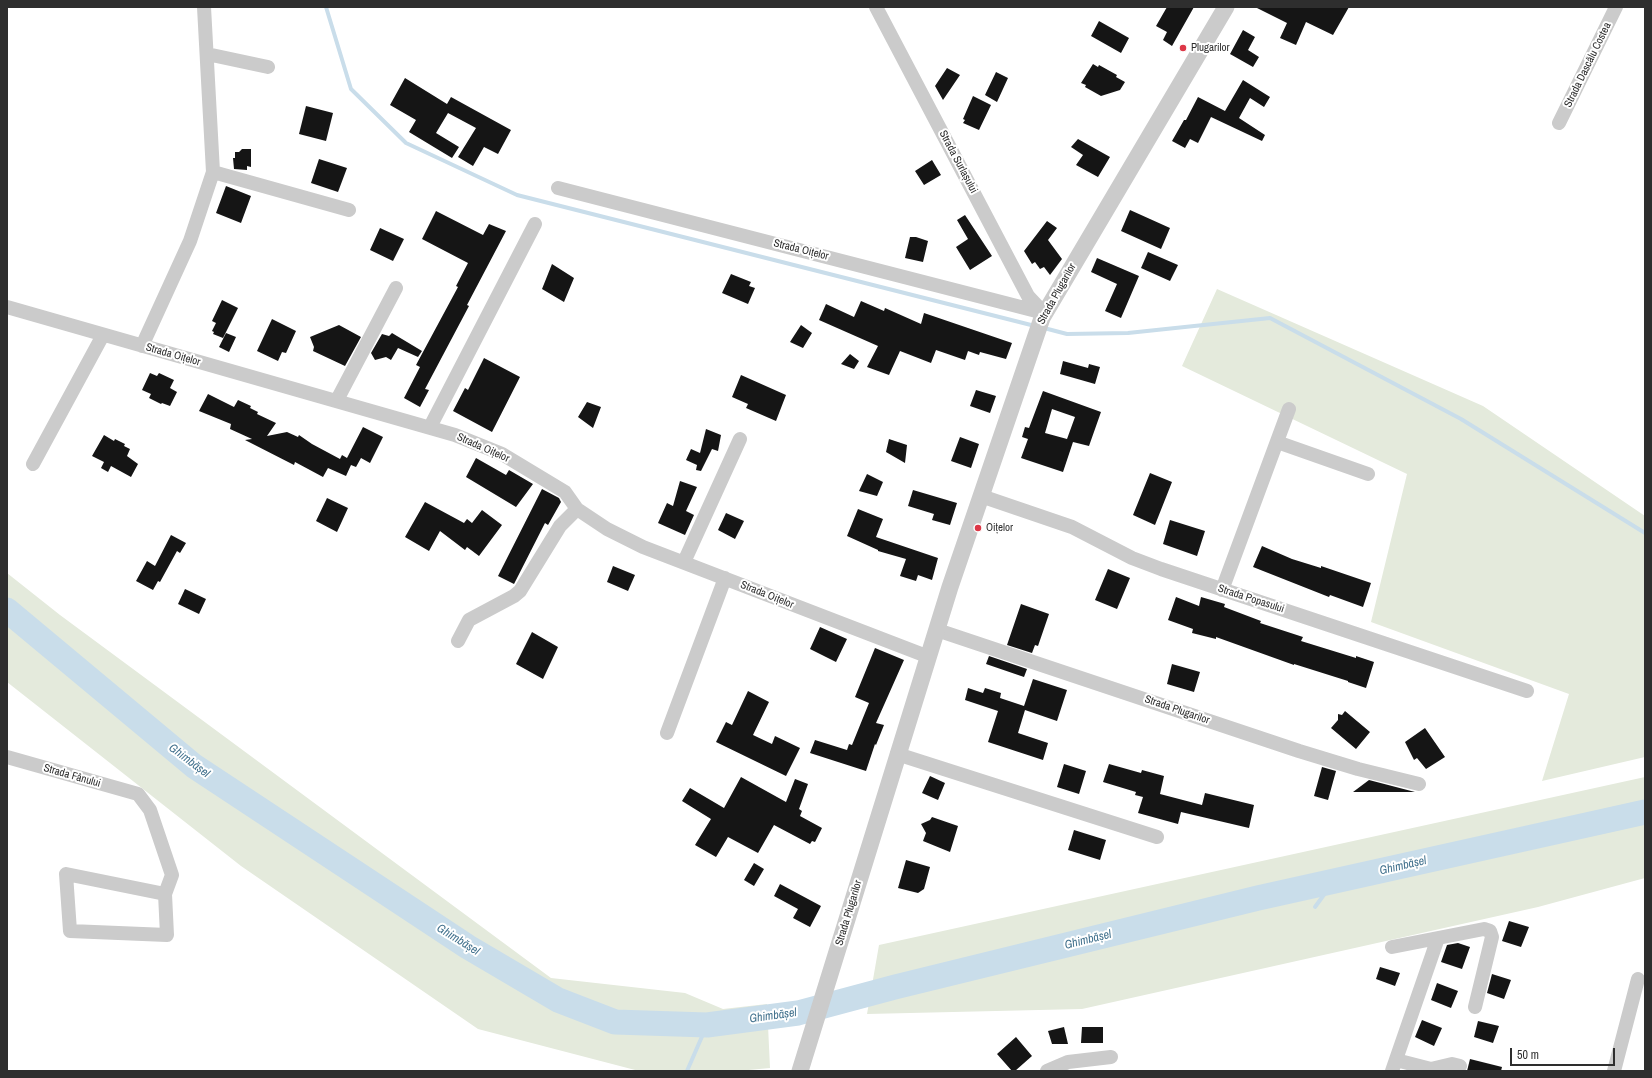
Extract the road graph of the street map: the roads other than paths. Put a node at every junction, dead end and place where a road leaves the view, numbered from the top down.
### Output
1 (204, 7) edge
2 (876, 7) edge
3 (1226, 7) edge
4 (1616, 7) edge
5 (207, 54) junction
6 (268, 67) dead end
7 (1559, 123) dead end
8 (213, 172) junction
9 (558, 188) dead end
10 (349, 210) dead end
11 (536, 224) dead end
12 (396, 288) dead end
13 (7, 307) edge
14 (1043, 316) junction
15 (103, 335) junction
16 (142, 346) junction
17 (337, 400) junction
18 (1289, 409) dead end
19 (430, 427) junction
20 (740, 439) dead end
21 (1277, 442) junction
22 (33, 464) dead end
23 (1368, 474) dead end
24 (981, 496) junction
25 (577, 509) junction
26 (684, 562) junction
27 (726, 578) junction
28 (1222, 590) junction
29 (937, 630) junction
30 (458, 641) dead end
31 (929, 656) junction
32 (1526, 691) dead end
33 (666, 733) dead end
34 (897, 754) junction
35 (7, 757) edge
36 (1419, 784) dead end
37 (1158, 837) dead end
38 (165, 894) junction
39 (1438, 938) junction
40 (1392, 947) dead end
41 (1638, 979) dead end
42 (1475, 1007) dead end
43 (1112, 1057) dead end
44 (1394, 1065) edge
45 (1460, 1066) dead end
46 (800, 1071) edge
47 (1047, 1071) edge
48 (1614, 1071) edge

1 - 5 street
2 - 14 street, Strada Surlașului
3 - 14 street, Strada Plugarilor
4 - 7 street, Strada Dascălu Costea
5 - 6 street
5 - 8 street
8 - 10 street
8 - 16 street
9 - 14 street, Strada Oițelor
11 - 19 street
12 - 17 street
13 - 15 street, Strada Oițelor
14 - 24 street, Strada Plugarilor
15 - 16 street, Strada Oițelor
15 - 22 street
16 - 17 street, Strada Oițelor
17 - 19 street, Strada Oițelor
18 - 21 street
19 - 25 street, Strada Oițelor
20 - 26 street
21 - 23 street
21 - 28 street
24 - 28 street, Strada Popasului
24 - 29 street, Strada Plugarilor
25 - 26 street, Strada Oițelor
25 - 30 street
26 - 27 street, Strada Oițelor
27 - 31 street, Strada Oițelor
27 - 33 street
28 - 32 street, Strada Popasului
29 - 31 street, Strada Plugarilor
29 - 36 street, Strada Plugarilor
31 - 34 street, Strada Plugarilor
34 - 37 street
34 - 46 street, Strada Plugarilor
35 - 38 street, Strada Fânului
38 - 38 street
39 - 40 street
39 - 42 street
39 - 44 street
41 - 48 street
43 - 47 street
44 - 45 street

